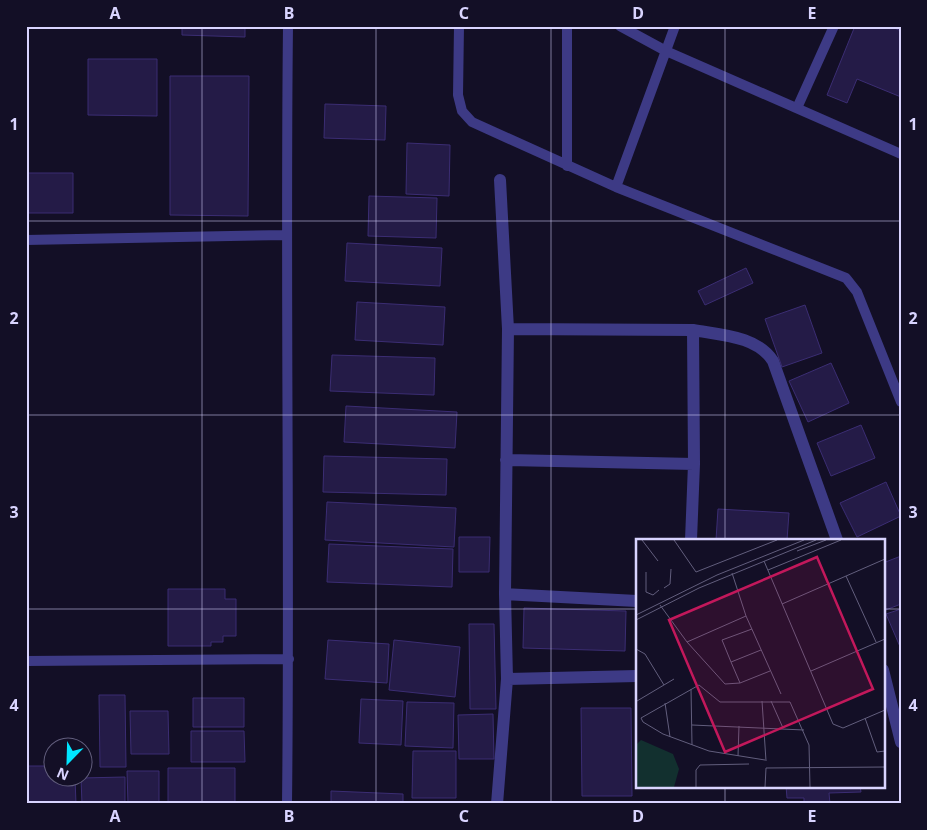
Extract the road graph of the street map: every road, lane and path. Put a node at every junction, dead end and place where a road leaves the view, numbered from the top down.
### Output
1 (288, 26) edge
2 (459, 26) edge
3 (567, 26) edge
4 (620, 26) edge
5 (675, 26) edge
6 (834, 26) edge
7 (666, 51) junction
8 (797, 108) junction
9 (901, 154) edge
10 (567, 166) junction
11 (500, 180) dead end
12 (616, 187) junction
13 (286, 236) junction
14 (26, 240) edge
15 (508, 328) junction
16 (693, 330) junction
17 (901, 402) edge
18 (506, 460) junction
19 (694, 464) junction
20 (691, 539) edge
21 (837, 539) edge
22 (505, 594) junction
23 (636, 601) edge
24 (289, 659) junction
25 (26, 662) edge
26 (884, 674) edge
27 (636, 676) edge
28 (507, 679) junction
29 (901, 742) edge
30 (287, 804) edge
31 (497, 804) edge

1 - 13 lane
2 - 10 lane
3 - 10 lane
4 - 7 lane
5 - 7 lane
6 - 8 lane
7 - 8 lane
7 - 12 lane
8 - 9 lane
10 - 12 lane
11 - 15 street
12 - 17 lane
13 - 14 lane
13 - 24 lane
15 - 16 street
15 - 18 street
16 - 19 street
16 - 21 street
18 - 19 street
18 - 22 street
19 - 20 street
22 - 23 street
22 - 28 street
24 - 25 lane
24 - 30 lane
26 - 29 street
27 - 28 street
28 - 31 street

